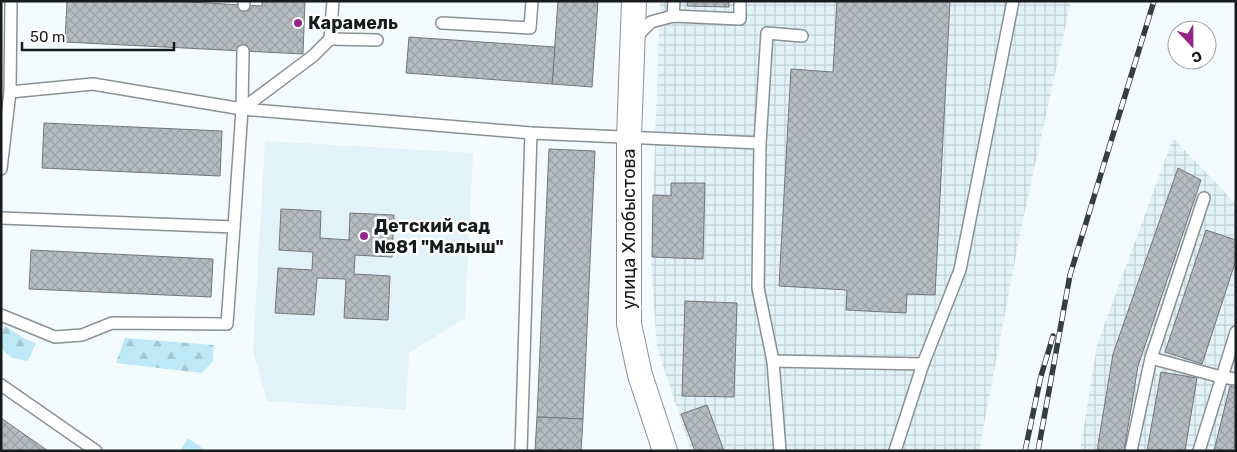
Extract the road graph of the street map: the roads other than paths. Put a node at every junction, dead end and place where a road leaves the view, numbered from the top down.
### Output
1 (11, 1) edge
2 (332, 1) edge
3 (532, 1) edge
4 (634, 1) edge
5 (674, 1) edge
6 (740, 1) edge
7 (1013, 1) edge
8 (673, 16) junction
9 (442, 23) dead end
10 (802, 36) dead end
11 (330, 39) junction
12 (377, 40) dead end
13 (632, 42) junction
14 (243, 51) dead end
15 (10, 92) junction
16 (242, 109) junction
17 (531, 133) junction
18 (629, 137) junction
19 (760, 143) junction
20 (1, 168) edge
21 (1204, 198) dead end
22 (1, 218) edge
23 (234, 227) junction
24 (1, 315) edge
25 (1236, 332) edge
26 (1151, 358) junction
27 (773, 361) junction
28 (923, 364) junction
29 (1221, 377) junction
30 (1236, 379) edge
31 (1, 385) edge
32 (96, 451) edge
33 (521, 451) edge
34 (666, 451) edge
35 (780, 451) edge
36 (895, 451) edge
37 (1132, 451) edge
38 (1199, 451) edge

1 - 15 lane
2 - 11 lane
3 - 9 lane
4 - 13 street, улица Хлобыстова
5 - 8 lane
6 - 8 lane
7 - 28 lane
8 - 13 lane
10 - 19 lane
11 - 12 lane
11 - 16 lane
13 - 18 street, улица Хлобыстова
14 - 16 lane
15 - 16 lane
15 - 20 lane
16 - 17 lane
16 - 23 lane
17 - 18 lane
17 - 33 lane
18 - 19 lane
18 - 34 street, улица Хлобыстова
19 - 27 lane
21 - 26 lane
22 - 23 lane
23 - 24 lane
25 - 29 lane
26 - 29 lane
26 - 37 lane
27 - 28 lane
27 - 35 lane
28 - 36 lane
29 - 30 lane
29 - 38 lane
31 - 32 lane

